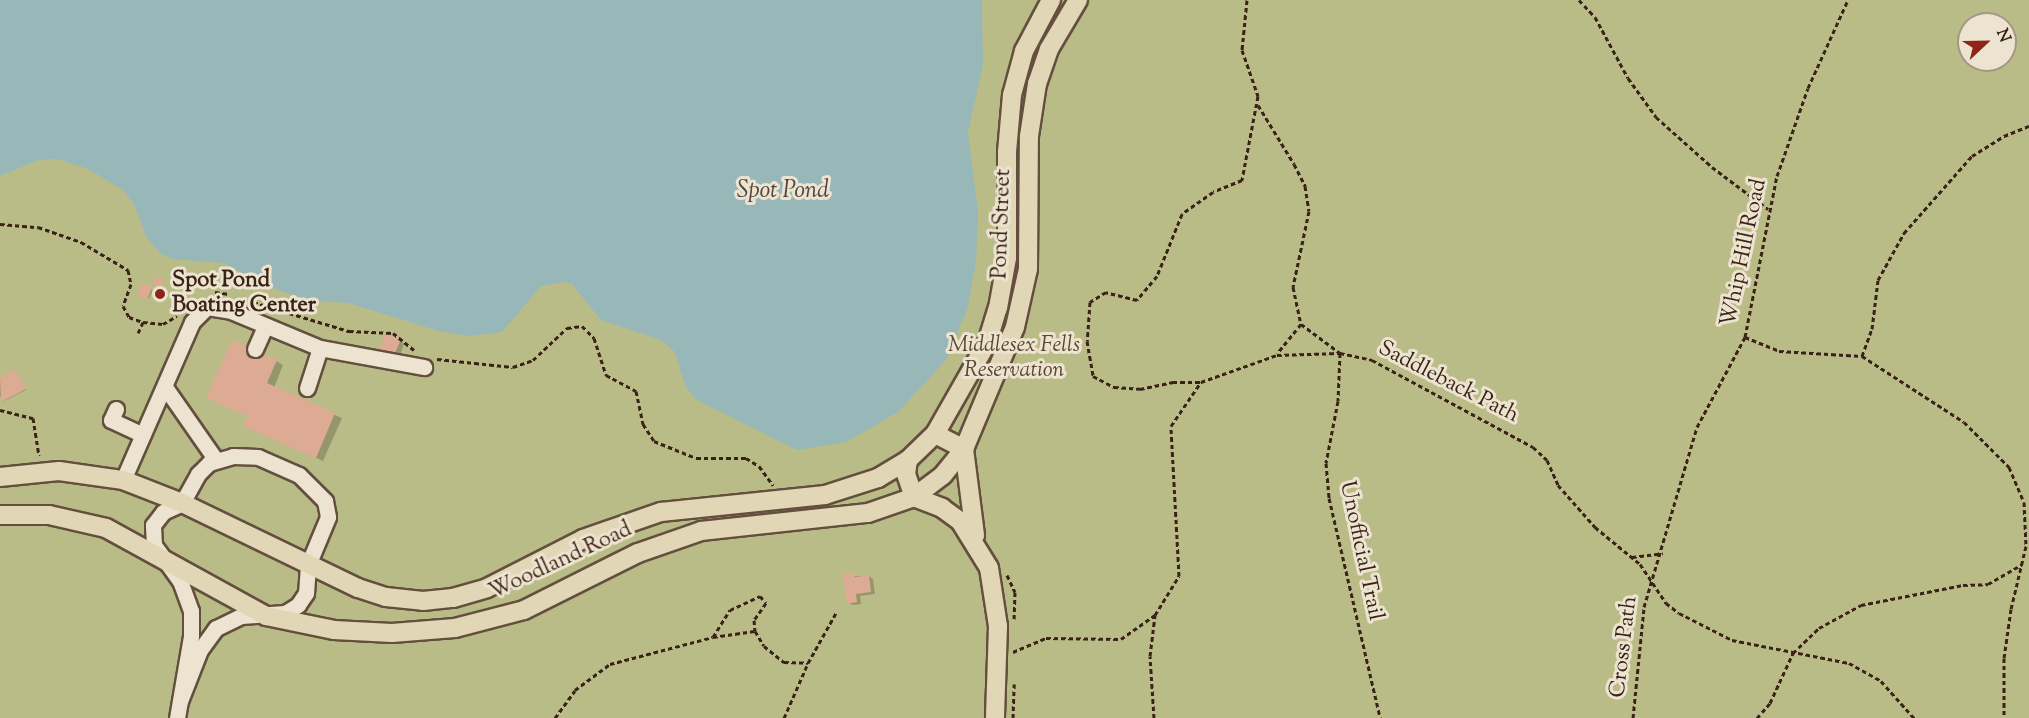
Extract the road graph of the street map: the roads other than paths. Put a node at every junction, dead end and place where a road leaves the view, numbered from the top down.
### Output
1 (1051, 0) edge
2 (1078, 0) edge
3 (266, 327) junction
4 (321, 348) junction
5 (255, 349) dead end
6 (424, 359) road end
7 (165, 387) junction
8 (307, 388) dead end
9 (117, 409) dead end
10 (935, 434) junction
11 (143, 435) junction
12 (964, 449) junction
13 (216, 460) junction
14 (908, 460) junction
15 (0, 477) edge
16 (123, 480) junction
17 (914, 496) junction
18 (182, 503) junction
19 (0, 515) edge
20 (977, 543) junction
21 (164, 559) junction
22 (308, 565) junction
23 (266, 616) junction
24 (180, 702) junction
25 (177, 718) edge
26 (994, 718) edge

1 - 10 main road, Pond Street
2 - 12 main road, Pond Street
3 - 4 street
3 - 5 street
3 - 7 street
4 - 6 street
4 - 8 street
7 - 11 street
7 - 13 street
9 - 11 street
10 - 12 main road
10 - 14 main road, Pond Street
11 - 16 street
12 - 17 main road, Woodland Road
12 - 20 main road, Pond Street
13 - 18 street
13 - 22 street
14 - 17 main road
14 - 22 main road, Woodland Road
15 - 16 main road, Woodland Road
16 - 18 main road, Woodland Road
17 - 20 main road, Pond Street
17 - 23 main road, Woodland Road
18 - 21 street
18 - 22 main road, Woodland Road
19 - 21 main road, Woodland Road
20 - 26 main road, Pond Street
21 - 23 main road, Woodland Road
21 - 24 street
22 - 23 street
23 - 24 street
24 - 25 street

